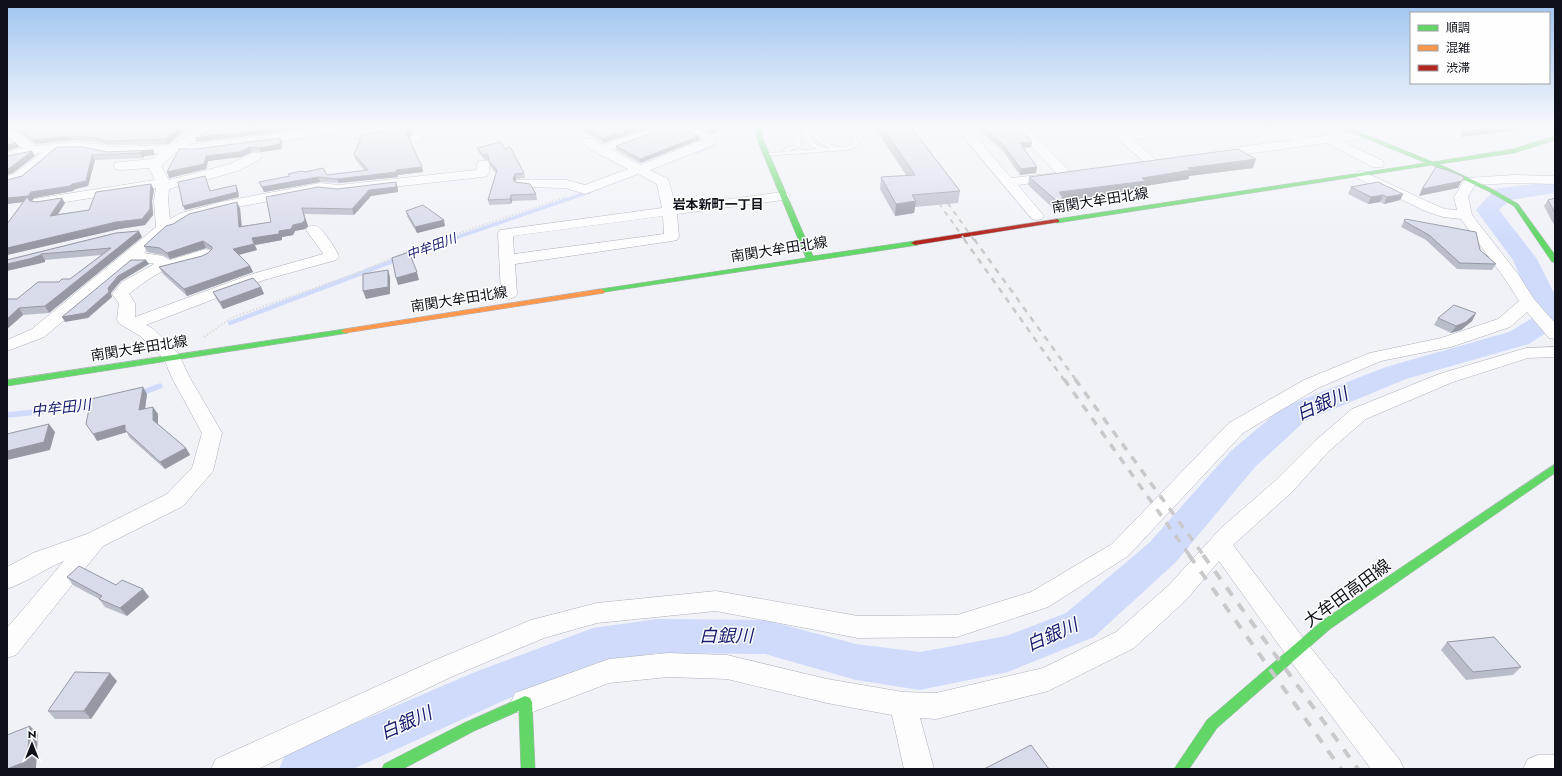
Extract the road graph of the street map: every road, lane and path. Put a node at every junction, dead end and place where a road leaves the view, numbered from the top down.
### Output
1 (36, 163) edge
2 (154, 163) edge
3 (157, 163) edge
4 (241, 163) edge
5 (626, 163) edge
6 (656, 163) edge
7 (770, 163) edge
8 (992, 163) edge
9 (1055, 163) edge
10 (1151, 163) edge
11 (1384, 163) edge
12 (1439, 163) edge
13 (483, 164) dead end
14 (1378, 164) joint
15 (1434, 164) junction
16 (1140, 165) edge
17 (120, 166) dead end
18 (639, 170) junction
19 (1081, 173) edge
20 (1066, 175) junction
21 (1362, 175) junction
22 (7, 180) edge
23 (1555, 180) edge
24 (1472, 181) junction
25 (1008, 182) junction
26 (522, 183) edge
27 (162, 185) junction
28 (585, 190) junction
29 (783, 196) junction
30 (39, 202) edge
31 (670, 211) junction
32 (1465, 215) junction
33 (1037, 216) junction
34 (967, 225) dead end
35 (163, 228) junction
36 (313, 230) dead end
37 (141, 231) dead end
38 (206, 254) edge
39 (129, 258) junction
40 (810, 259) junction
41 (507, 260) junction
42 (1555, 260) edge
43 (158, 268) junction
44 (509, 294) dead end
45 (1530, 304) junction
46 (133, 324) junction
47 (1554, 339) edge
48 (195, 343) joint
49 (7, 346) edge
50 (163, 352) junction
51 (7, 383) edge
52 (1555, 468) edge
53 (95, 540) junction
54 (1220, 544) junction
55 (7, 578) edge
56 (7, 647) edge
57 (1298, 651) junction
58 (525, 702) junction
59 (903, 705) junction
60 (226, 769) edge
61 (389, 769) edge
62 (528, 769) edge
63 (919, 769) edge
64 (1181, 769) edge
65 (1389, 769) edge
66 (1538, 769) edge
67 (1555, 769) edge

1 - 22 street
2 - 17 street
3 - 27 street
4 - 27 street
5 - 18 street
6 - 18 street
7 - 29 main road
8 - 25 street
9 - 20 street
10 - 16 street
11 - 14 main road, 南関大牟田北線
12 - 15 main road, 南関大牟田北線
13 - 35 street
14 - 33 main road, 南関大牟田北線
15 - 21 main road, 南関大牟田北線
15 - 24 main road
18 - 28 street
18 - 31 street
19 - 20 street
20 - 25 street
21 - 32 street
21 - 40 main road, 南関大牟田北線
23 - 24 street
24 - 32 street
24 - 42 main road
25 - 33 street
26 - 28 street
27 - 30 street
27 - 35 street
28 - 48 path
29 - 31 street
29 - 40 main road
31 - 41 street
31 - 41 street
32 - 45 street
33 - 34 main road, 南関大牟田北線
35 - 37 street
35 - 39 street
36 - 46 street
38 - 43 street
39 - 43 street
39 - 49 street
40 - 50 main road, 南関大牟田北線
41 - 44 street
43 - 46 street
45 - 47 street
45 - 60 street
46 - 50 street
47 - 54 street
48 - 50 main road, 南関大牟田北線
50 - 51 main road, 南関大牟田北線
50 - 53 street
52 - 57 main road, 大牟田高田線
53 - 55 street
53 - 56 street
54 - 57 street
54 - 59 street
57 - 64 main road, 大牟田高田線
57 - 65 street
58 - 59 street
58 - 61 main road
58 - 62 main road
59 - 63 street
66 - 67 street

